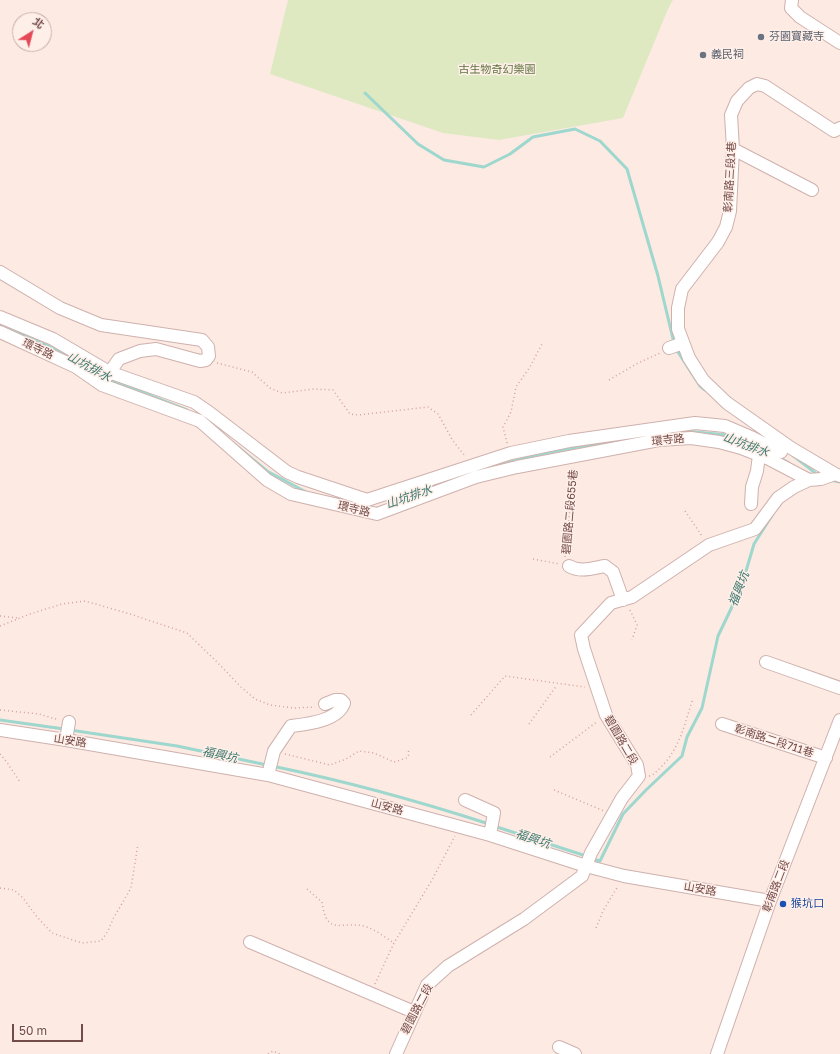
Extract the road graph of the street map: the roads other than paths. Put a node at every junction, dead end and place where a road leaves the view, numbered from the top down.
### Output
1 (792, 0) edge
2 (840, 43) edge
3 (840, 128) edge
4 (733, 149) junction
5 (812, 190) dead end
6 (0, 272) edge
7 (0, 317) edge
8 (0, 332) edge
9 (683, 342) junction
10 (669, 348) road end
11 (106, 378) junction
12 (571, 448) junction
13 (786, 450) junction
14 (764, 457) junction
15 (515, 459) junction
16 (474, 472) junction
17 (838, 475) edge
18 (809, 480) junction
19 (294, 487) junction
20 (751, 504) dead end
21 (569, 566) road end
22 (623, 600) junction
23 (766, 662) dead end
24 (840, 688) edge
25 (325, 704) road end
26 (840, 720) edge
27 (69, 722) road end
28 (722, 724) dead end
29 (0, 730) edge
30 (66, 740) junction
31 (826, 758) junction
32 (268, 775) junction
33 (466, 800) dead end
34 (490, 835) junction
35 (586, 866) junction
36 (770, 901) junction
37 (250, 942) dead end
38 (414, 1012) junction
39 (558, 1047) dead end
40 (396, 1054) edge
41 (575, 1054) edge
42 (717, 1054) edge

1 - 2 street
3 - 4 street, 彰南路三段1巷
4 - 5 street
4 - 9 street, 彰南路三段1巷
6 - 11 street
7 - 11 street, 環寺路
8 - 11 street, 環寺路
9 - 10 street
9 - 13 street, 彰南路三段1巷
11 - 19 street, 環寺路
11 - 19 street, 環寺路
12 - 13 street, 環寺路
12 - 14 street, 環寺路
12 - 15 street, 環寺路
12 - 15 street, 環寺路
13 - 14 street
13 - 17 street, 彰南路三段1巷
14 - 18 street, 環寺路
14 - 20 street
15 - 16 street, 環寺路
16 - 19 street, 環寺路
16 - 19 street, 環寺路
17 - 18 street, 碧園路二段
18 - 22 street, 碧園路二段
21 - 22 street, 碧園路二段655巷
22 - 35 street, 碧園路二段
23 - 24 street
25 - 32 street
26 - 31 street, 彰南路二段
27 - 30 street
28 - 31 street, 彰南路二段711巷
29 - 30 street, 山安路
30 - 32 street, 山安路
31 - 36 street, 彰南路二段
32 - 34 street, 山安路
33 - 34 street
34 - 35 street, 山安路
35 - 36 street, 山安路
35 - 38 street, 碧園路二段
36 - 42 street, 彰南路二段
37 - 38 street
38 - 40 street, 碧園路二段
39 - 41 street

